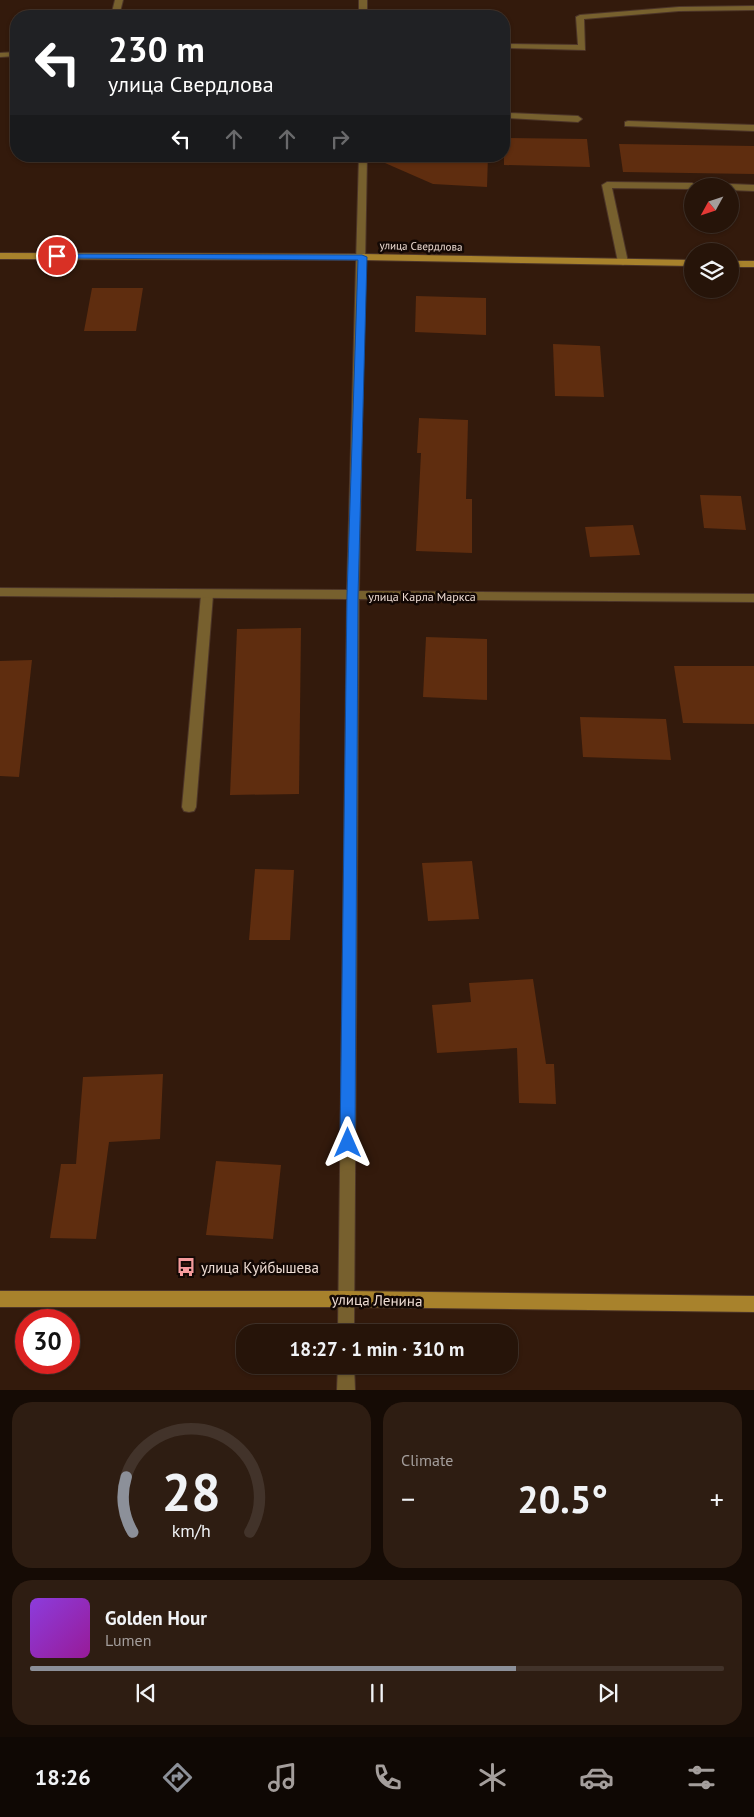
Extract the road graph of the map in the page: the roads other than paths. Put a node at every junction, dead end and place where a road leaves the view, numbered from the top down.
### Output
1 (754, 8) edge
2 (510, 46) edge
3 (510, 115) edge
4 (578, 119) dead end
5 (628, 124) dead end
6 (754, 128) edge
7 (363, 162) edge
8 (684, 186) edge
9 (739, 187) edge
10 (754, 188) edge
11 (0, 256) edge
12 (362, 257) junction
13 (623, 262) junction
14 (684, 263) edge
15 (739, 264) edge
16 (754, 264) edge
17 (0, 592) edge
18 (208, 595) junction
19 (353, 596) junction
20 (754, 598) edge
21 (189, 807) dead end
22 (0, 1299) edge
23 (346, 1300) junction
24 (754, 1304) edge
25 (346, 1324) edge
26 (346, 1374) edge
27 (346, 1390) edge

1 - 2 street
3 - 4 street
5 - 6 street
7 - 12 street
8 - 13 street
9 - 10 street
11 - 12 main road, улица Свердлова
12 - 13 main road, улица Свердлова
12 - 19 street
13 - 14 main road, улица Свердлова
15 - 16 main road
17 - 18 street, улица Карла Маркса
18 - 19 street, улица Карла Маркса
18 - 21 street
19 - 20 street, улица Карла Маркса
19 - 23 street
22 - 23 main road, улица Ленина
23 - 24 main road, улица Ленина
23 - 25 street
26 - 27 street

